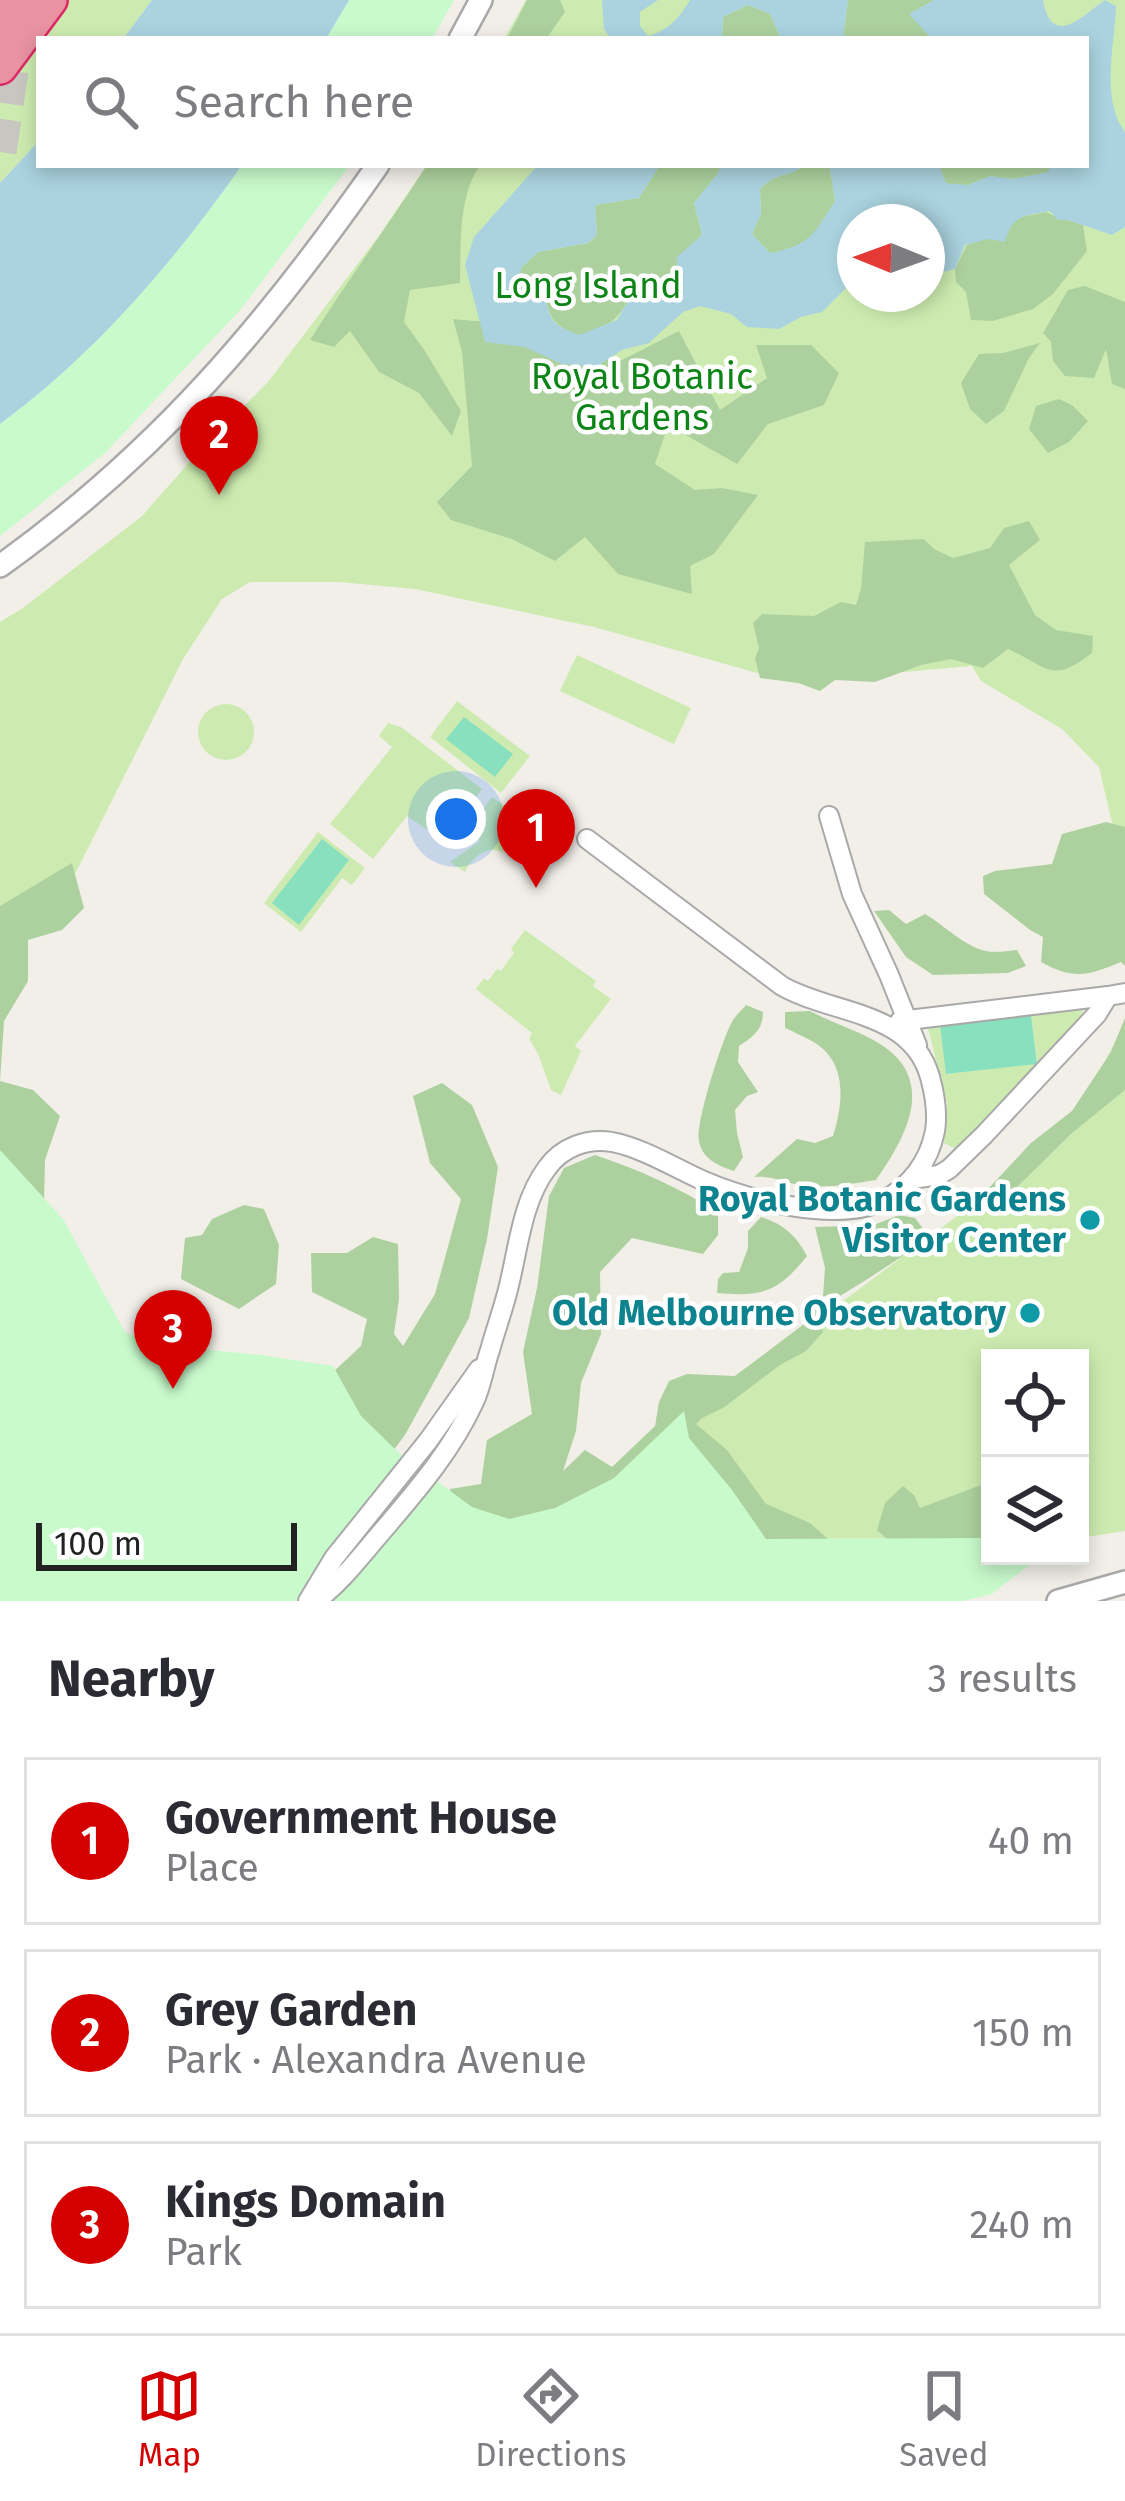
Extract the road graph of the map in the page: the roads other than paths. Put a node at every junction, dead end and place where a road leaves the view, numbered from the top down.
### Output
1 (14, 0) edge
2 (50, 0) edge
3 (482, 0) edge
4 (0, 25) tunnel mouth
5 (462, 36) edge
6 (0, 67) tunnel mouth
7 (376, 168) edge
8 (0, 566) edge
9 (829, 816) dead end
10 (587, 839) dead end
11 (1116, 995) edge
12 (907, 1020) junction
13 (884, 1022) junction
14 (921, 1055) junction
15 (912, 1179) junction
16 (1125, 1582) edge
17 (312, 1601) edge
18 (1058, 1601) edge

1 - 4 highway
2 - 6 highway
3 - 5 street
7 - 8 street
9 - 12 street
10 - 13 street
11 - 12 street
11 - 15 street
12 - 13 street
12 - 14 street
13 - 14 street
14 - 15 street
15 - 17 street
16 - 18 street

